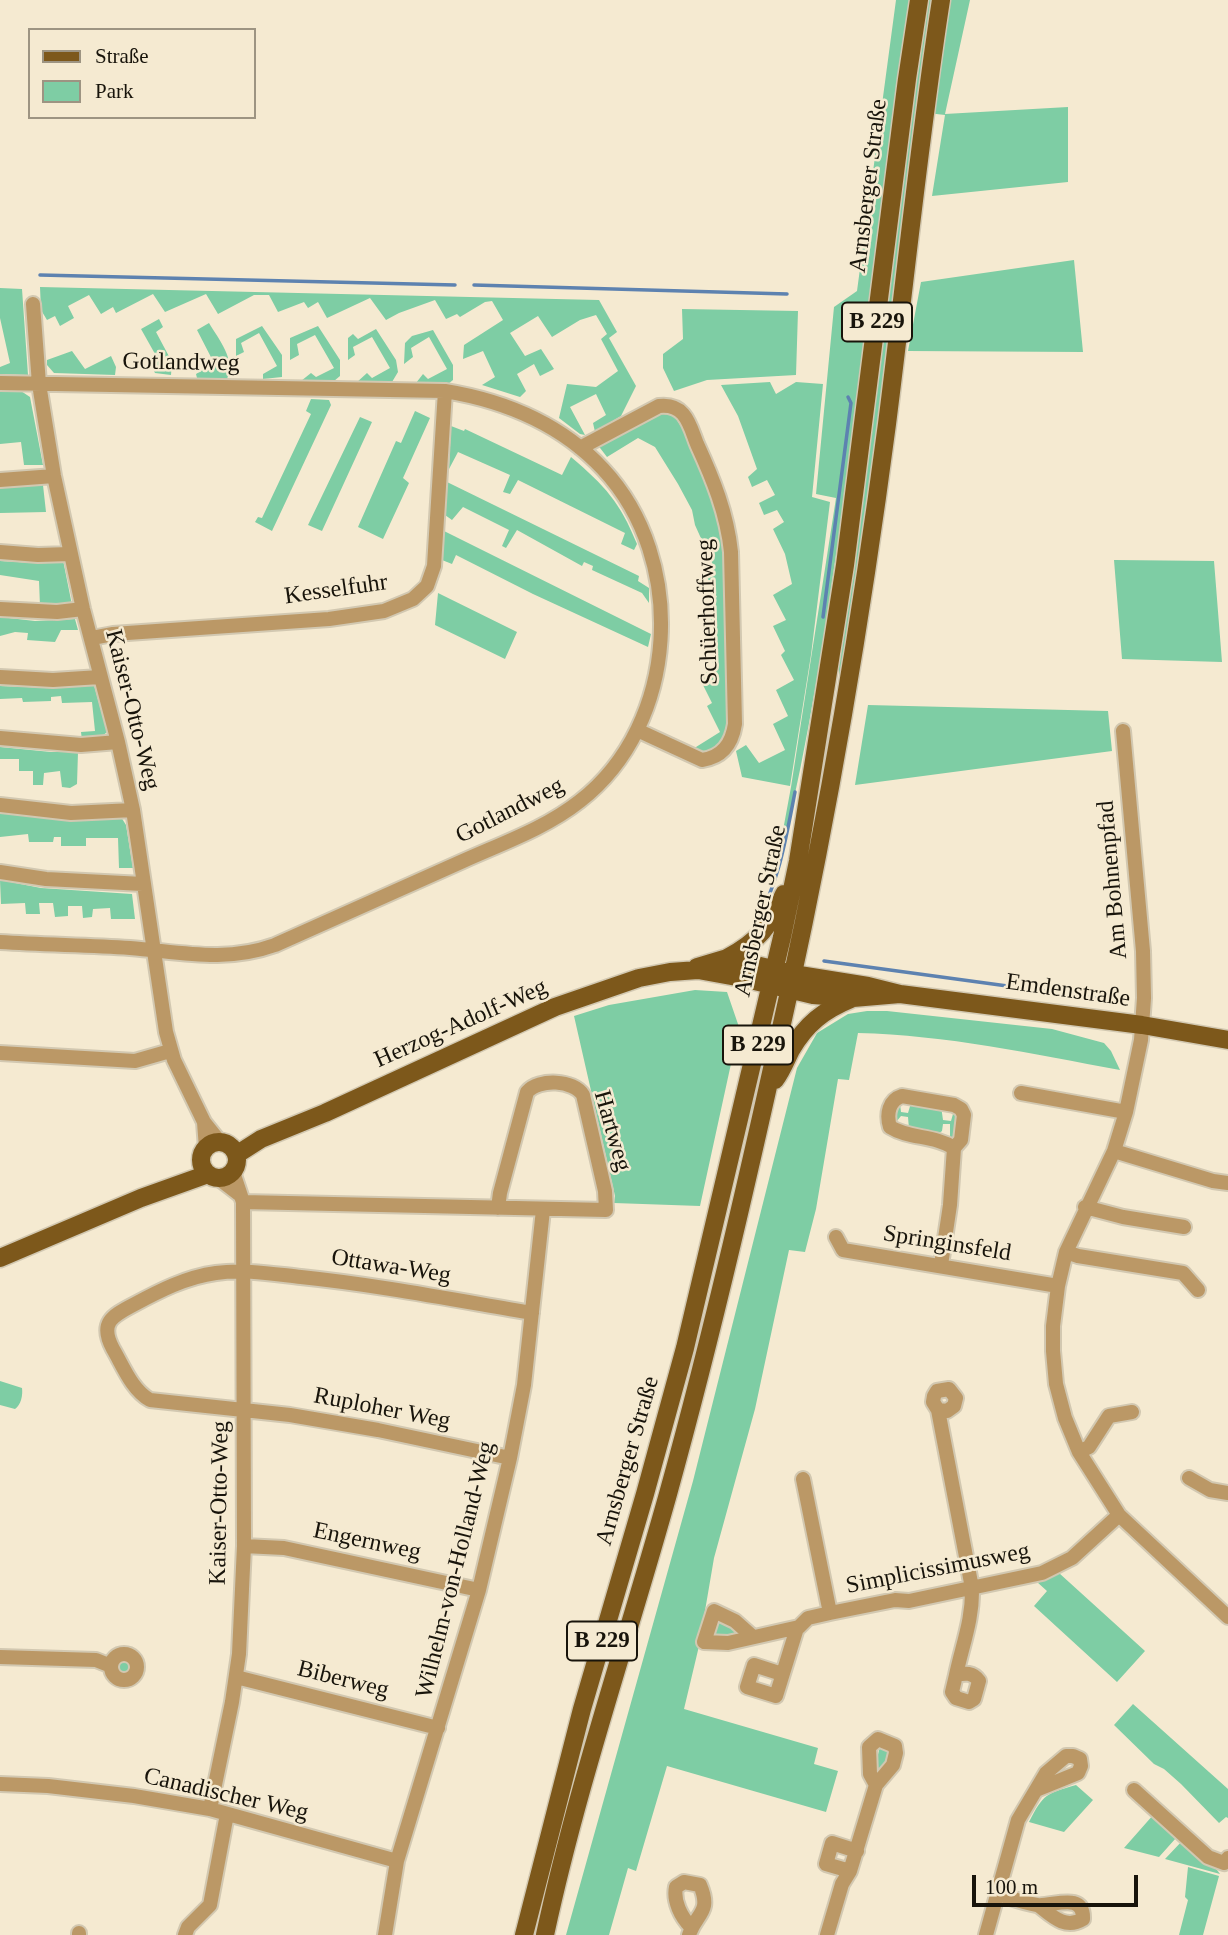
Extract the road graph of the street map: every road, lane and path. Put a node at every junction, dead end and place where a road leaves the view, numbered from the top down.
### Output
1 (919, 0) edge
2 (941, 0) edge
3 (33, 304) dead end
4 (0, 383) edge
5 (39, 384) junction
6 (445, 391) junction
7 (580, 448) junction
8 (54, 476) junction
9 (0, 480) edge
10 (0, 552) edge
11 (70, 554) junction
12 (0, 609) edge
13 (83, 609) junction
14 (92, 638) junction
15 (0, 677) edge
16 (100, 677) junction
17 (637, 730) junction
18 (1124, 731) dead end
19 (0, 738) edge
20 (118, 742) junction
21 (0, 805) edge
22 (133, 810) junction
23 (798, 861) junction
24 (0, 872) edge
25 (144, 884) junction
26 (0, 942) edge
27 (154, 951) junction
28 (727, 958) junction
29 (687, 970) junction
30 (782, 980) junction
31 (900, 994) junction
32 (853, 998) junction
33 (1142, 1025) junction
34 (1228, 1040) edge
35 (170, 1051) junction
36 (0, 1053) edge
37 (767, 1092) junction
38 (1021, 1093) dead end
39 (1126, 1112) junction
40 (954, 1148) junction
41 (1114, 1151) junction
42 (219, 1160) junction
43 (1228, 1184) edge
44 (241, 1199) junction
45 (1085, 1207) junction
46 (498, 1209) junction
47 (543, 1210) junction
48 (1184, 1227) dead end
49 (836, 1237) dead end
50 (1066, 1252) junction
51 (0, 1258) edge
52 (941, 1265) junction
53 (244, 1272) junction
54 (1058, 1286) junction
55 (1198, 1290) dead end
56 (532, 1313) junction
57 (938, 1409) dead end
58 (245, 1411) junction
59 (1132, 1412) dead end
60 (1079, 1452) junction
61 (510, 1458) junction
62 (1189, 1478) dead end
63 (803, 1479) dead end
64 (1228, 1493) edge
65 (1119, 1515) junction
66 (244, 1546) junction
67 (972, 1588) junction
68 (479, 1590) junction
69 (830, 1613) junction
70 (1228, 1617) edge
71 (797, 1628) junction
72 (753, 1637) dead end
73 (0, 1657) edge
74 (111, 1666) dead end
75 (782, 1674) dead end
76 (956, 1675) dead end
77 (236, 1677) junction
78 (439, 1728) junction
79 (0, 1784) edge
80 (876, 1785) dead end
81 (1036, 1790) dead end
82 (1134, 1790) dead end
83 (209, 1809) junction
84 (228, 1814) junction
85 (857, 1851) junction
86 (397, 1861) junction
87 (1226, 1861) edge
88 (850, 1871) junction
89 (998, 1894) junction
90 (1038, 1905) dead end
91 (185, 1935) edge
92 (385, 1935) edge
93 (524, 1935) edge
94 (545, 1935) edge
95 (827, 1935) edge
96 (986, 1935) edge

1 - 23 main road, Arnsberger Straße / B 229
2 - 30 main road, Arnsberger Straße / B 229
3 - 5 street, Kaiser-Otto-Weg
4 - 5 street, Gotlandweg
5 - 6 street, Gotlandweg
5 - 8 street, Kaiser-Otto-Weg
6 - 7 street, Gotlandweg
6 - 14 street, Kesselfuhr
7 - 17 street, Gotlandweg
7 - 17 street, Schüerhoffweg
8 - 9 street
8 - 11 street, Kaiser-Otto-Weg
10 - 11 street
11 - 13 street, Kaiser-Otto-Weg
12 - 13 street
13 - 14 street, Kaiser-Otto-Weg
14 - 16 street, Kaiser-Otto-Weg
15 - 16 street
16 - 20 street, Kaiser-Otto-Weg
17 - 27 street, Gotlandweg
18 - 33 street, Am Bohnenpfad
19 - 20 street
20 - 22 street, Kaiser-Otto-Weg
21 - 22 street
22 - 25 street, Kaiser-Otto-Weg
23 - 28 main road, Herzog-Adolf-Weg
23 - 30 main road, Arnsberger Straße / B 229
24 - 25 street
25 - 27 street, Kaiser-Otto-Weg
26 - 27 street, Gotlandweg
27 - 35 street, Kaiser-Otto-Weg
28 - 29 main road, Herzog-Adolf-Weg
28 - 30 main road
29 - 30 main road, Herzog-Adolf-Weg
29 - 42 main road, Herzog-Adolf-Weg
30 - 31 main road, Emdenstraße
30 - 32 main road, Emdenstraße
30 - 37 main road, Arnsberger Straße / B 229
30 - 93 main road, Arnsberger Straße / B 229
31 - 32 main road, Emdenstraße
31 - 33 main road, Emdenstraße
32 - 37 main road
33 - 34 main road, Emdenstraße
33 - 39 street, Am Bohnenpfad
35 - 36 street
35 - 42 street, Kaiser-Otto-Weg
37 - 94 main road, Arnsberger Straße / B 229
38 - 39 street
39 - 41 street, Am Bohnenpfad
40 - 40 street
40 - 52 street
41 - 43 street
41 - 45 street, Am Bohnenpfad
42 - 44 street, Kaiser-Otto-Weg
42 - 51 main road, Herzog-Adolf-Weg
44 - 46 street, Hartweg
44 - 53 street, Kaiser-Otto-Weg
45 - 48 street
45 - 50 street, Am Bohnenpfad
46 - 47 street, Hartweg
46 - 47 street, Hartweg
47 - 56 street, Wilhelm-von-Holland-Weg
49 - 52 street, Springinsfeld
50 - 54 street, Am Bohnenpfad
50 - 55 street
52 - 54 street, Springinsfeld
53 - 56 street, Ottawa-Weg
53 - 58 street, Kaiser-Otto-Weg
53 - 58 street, Ottawa-Weg
54 - 60 street, Am Bohnenpfad
56 - 61 street, Wilhelm-von-Holland-Weg
57 - 67 street
58 - 61 street, Ruploher Weg
58 - 66 street, Kaiser-Otto-Weg
59 - 60 street
60 - 65 street, Am Bohnenpfad
61 - 68 street, Wilhelm-von-Holland-Weg
62 - 64 street
63 - 69 street, Simplicissimusweg
65 - 67 street, Simplicissimusweg
65 - 70 street, Am Bohnenpfad
66 - 68 street, Engernweg
66 - 77 street, Kaiser-Otto-Weg
67 - 69 street, Simplicissimusweg
67 - 76 street
68 - 78 street, Wilhelm-von-Holland-Weg
69 - 71 street, Simplicissimusweg
71 - 72 street, Simplicissimusweg
71 - 75 street
73 - 74 street
77 - 78 street, Biberweg
77 - 83 street, Kaiser-Otto-Weg
78 - 86 street, Wilhelm-von-Holland-Weg
79 - 83 street, Canadischer Weg
80 - 85 street
81 - 89 street
82 - 87 street
83 - 84 street, Canadischer Weg
84 - 86 street, Canadischer Weg
84 - 91 street
85 - 88 street
85 - 88 street
86 - 92 street, Wilhelm-von-Holland-Weg
88 - 95 street
89 - 90 street
89 - 96 street

